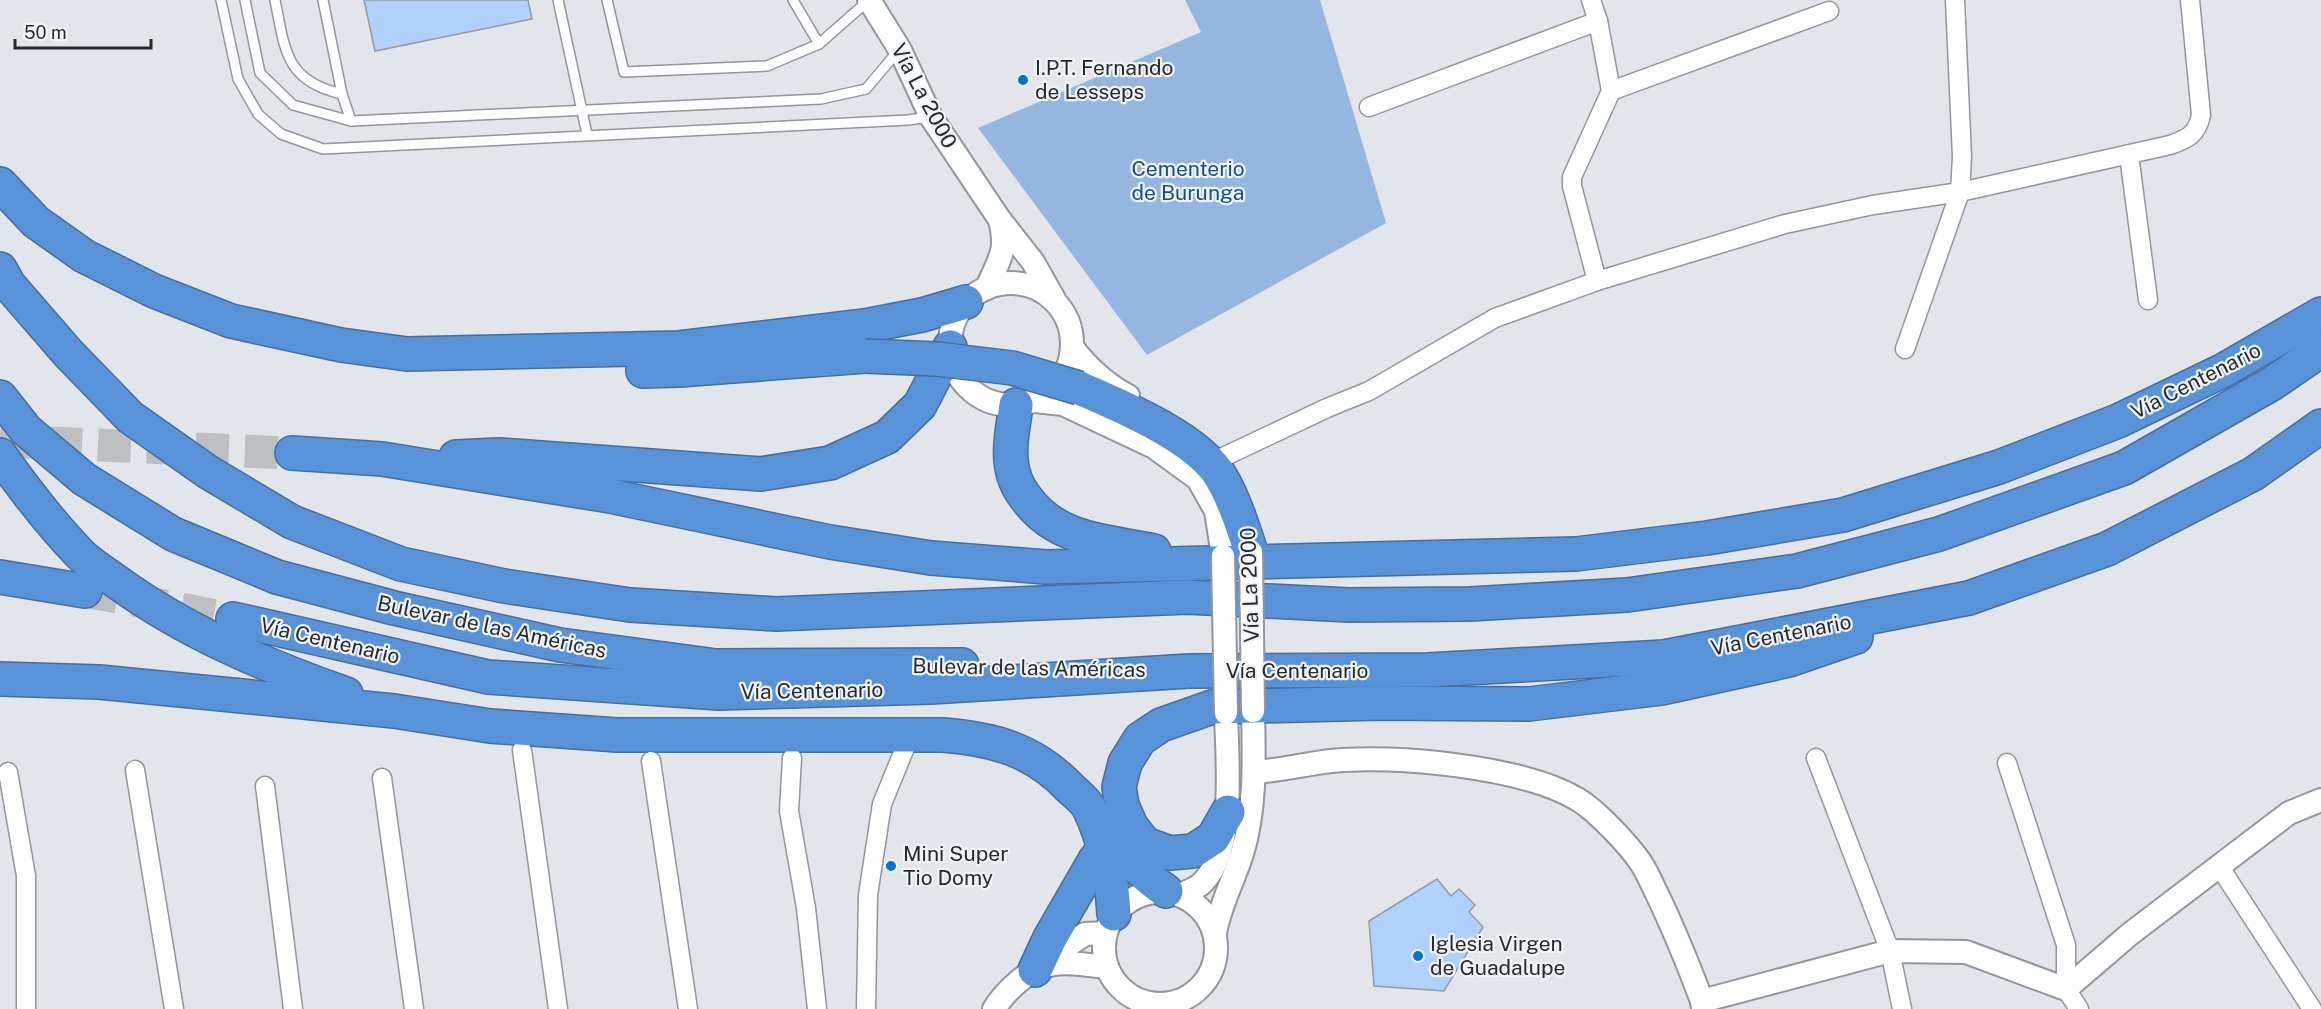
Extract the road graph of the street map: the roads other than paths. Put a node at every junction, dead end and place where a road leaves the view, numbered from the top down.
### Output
1 (220, 0) edge
2 (245, 0) edge
3 (275, 0) edge
4 (322, 0) edge
5 (558, 0) edge
6 (607, 0) edge
7 (793, 0) edge
8 (869, 0) edge
9 (1591, 0) edge
10 (1955, 0) edge
11 (2190, 0) edge
12 (1829, 12) dead end
13 (1598, 21) junction
14 (819, 44) junction
15 (900, 50) junction
16 (1611, 91) junction
17 (342, 94) junction
18 (1369, 107) dead end
19 (581, 109) junction
20 (931, 117) junction
21 (351, 121) junction
22 (587, 134) junction
23 (2129, 154) junction
24 (0, 184) edge
25 (1960, 192) junction
26 (1000, 220) junction
27 (0, 268) edge
28 (1597, 281) junction
29 (977, 295) junction
30 (2148, 300) dead end
31 (1056, 302) junction
32 (2321, 314) edge
33 (950, 347) junction
34 (1073, 348) junction
35 (1905, 349) dead end
36 (2321, 350) edge
37 (407, 354) junction
38 (0, 397) edge
39 (1025, 403) junction
40 (2321, 426) edge
41 (292, 453) tunnel mouth
42 (0, 455) edge
43 (382, 459) junction
44 (1217, 460) junction
45 (1227, 557) junction
46 (0, 576) edge
47 (85, 591) tunnel mouth
48 (1969, 598) junction
49 (233, 619) tunnel mouth
50 (1189, 671) junction
51 (0, 679) edge
52 (394, 711) junction
53 (907, 743) dead end
54 (522, 750) dead end
55 (792, 758) dead end
56 (1816, 758) dead end
57 (651, 761) dead end
58 (2007, 763) dead end
59 (135, 770) dead end
60 (8, 772) dead end
61 (1255, 772) junction
62 (382, 778) dead end
63 (265, 786) dead end
64 (2321, 800) edge
65 (1228, 812) junction
66 (1131, 826) junction
67 (1104, 849) junction
68 (2219, 866) junction
69 (1172, 893) junction
70 (1110, 924) junction
71 (1215, 933) junction
72 (1890, 951) junction
73 (1106, 967) junction
74 (1042, 968) junction
75 (2066, 989) junction
76 (1703, 1005) edge
77 (26, 1009) edge
78 (174, 1009) edge
79 (293, 1009) edge
80 (414, 1009) edge
81 (558, 1009) edge
82 (688, 1009) edge
83 (817, 1009) edge
84 (866, 1009) edge
85 (994, 1009) edge
86 (1902, 1009) edge
87 (2079, 1009) edge
88 (2313, 1009) edge

1 - 22 lane
2 - 21 lane
3 - 17 lane
4 - 17 lane
5 - 19 lane
6 - 14 lane
7 - 14 lane
8 - 14 lane
8 - 15 street, Vía La 2000
9 - 13 street
10 - 25 street
11 - 23 street
12 - 16 street
13 - 16 street
13 - 18 street
15 - 19 lane
15 - 20 street, Vía La 2000
16 - 28 street
17 - 21 lane
19 - 21 lane
19 - 22 lane
20 - 22 lane
20 - 26 street, Vía La 2000
23 - 25 street
23 - 30 street
24 - 37 highway
25 - 28 street
25 - 35 street
26 - 29 street, Vía La 2000
26 - 31 street, Vía La 2000
27 - 36 highway
28 - 44 street
29 - 31 street
29 - 33 street
29 - 37 highway
31 - 34 street
32 - 45 highway, Vía Centenario
33 - 39 street
33 - 43 highway
34 - 39 street
34 - 44 street, Vía La 2000
37 - 45 highway, bridge
38 - 50 highway, Bulevar de las Américas
39 - 45 street, Vía La 2000
39 - 45 highway
40 - 48 highway, Vía Centenario
41 - 43 highway, Vía Centenario
42 - 52 highway
43 - 45 highway, Vía Centenario
44 - 45 street, Vía La 2000
45 - 61 street, Vía La 2000, bridge
45 - 65 street, Vía La 2000, bridge
46 - 47 highway
48 - 50 highway, Vía Centenario
48 - 66 highway
49 - 50 highway, Vía Centenario
51 - 52 highway
52 - 67 highway
53 - 84 street
54 - 81 street
55 - 83 street
56 - 72 street
57 - 82 street
58 - 75 street
59 - 78 street
60 - 77 street
61 - 71 street, Vía La 2000
61 - 76 street
62 - 80 street
63 - 79 street
64 - 68 street
65 - 66 highway
65 - 69 street, Vía La 2000
66 - 69 highway
67 - 70 highway
67 - 74 highway
68 - 75 street
68 - 88 street
69 - 70 street
69 - 71 street
70 - 73 street
70 - 74 street
71 - 73 street
72 - 75 street
72 - 76 street
72 - 86 street
73 - 74 street
74 - 85 street
75 - 87 street

